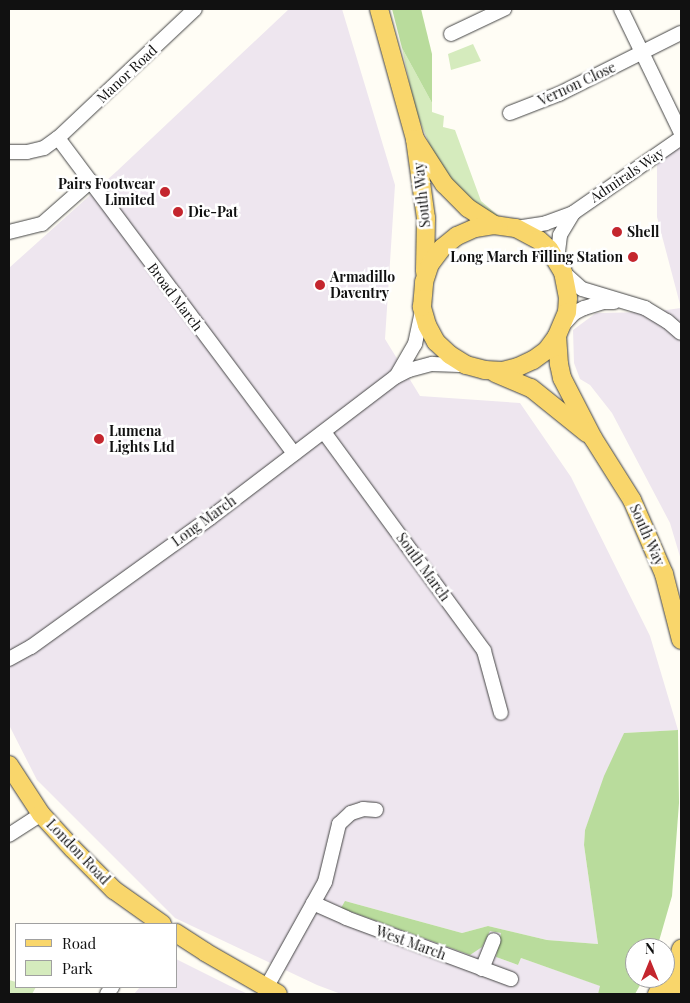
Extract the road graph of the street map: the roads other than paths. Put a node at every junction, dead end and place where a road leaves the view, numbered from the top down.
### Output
1 (195, 9) edge
2 (379, 9) edge
3 (504, 9) edge
4 (621, 9) edge
5 (681, 33) edge
6 (451, 34) dead end
7 (642, 54) junction
8 (510, 113) dead end
9 (681, 133) edge
10 (58, 138) junction
11 (681, 138) edge
12 (415, 139) junction
13 (9, 152) edge
14 (91, 181) junction
15 (574, 213) junction
16 (494, 225) junction
17 (516, 228) junction
18 (9, 232) edge
19 (560, 266) junction
20 (424, 282) junction
21 (630, 302) junction
22 (422, 307) junction
23 (560, 331) junction
24 (681, 334) edge
25 (466, 365) junction
26 (485, 370) junction
27 (395, 377) junction
28 (324, 432) junction
29 (593, 438) junction
30 (294, 454) junction
31 (681, 640) edge
32 (9, 659) edge
33 (501, 713) dead end
34 (9, 765) edge
35 (376, 810) dead end
36 (41, 814) junction
37 (9, 835) edge
38 (313, 903) junction
39 (152, 921) edge
40 (178, 935) edge
41 (494, 940) dead end
42 (681, 949) edge
43 (676, 968) junction
44 (482, 969) junction
45 (511, 979) dead end
46 (272, 991) edge
47 (657, 994) edge
48 (674, 994) edge

1 - 10 street, Manor Road
2 - 12 main road, South Way
3 - 6 street
4 - 7 street
5 - 7 street, Vernon Close
7 - 8 street, Vernon Close
7 - 9 street
10 - 13 street, Manor Road
10 - 14 street, Broad March
11 - 15 street, Admirals Way
12 - 16 main road, South Way
12 - 20 main road, South Way
14 - 18 street
14 - 30 street, Broad March
15 - 17 street, Admirals Way
15 - 19 street, Admirals Way
16 - 17 main road
16 - 20 main road
17 - 19 main road
19 - 21 street
19 - 23 main road
20 - 22 main road
21 - 23 street
21 - 24 street
22 - 25 main road
22 - 27 street, Long March
23 - 26 main road
23 - 29 main road, South Way
25 - 26 main road
25 - 27 street, Long March
26 - 29 main road, South Way
27 - 28 street, Long March
28 - 30 street, Long March
28 - 33 street, South March
29 - 31 main road, South Way
30 - 32 street, Long March
34 - 36 main road, London Road
35 - 38 street
36 - 37 street
36 - 39 main road, London Road
38 - 44 street, West March
38 - 46 street
40 - 46 main road
41 - 44 street
42 - 43 main road
43 - 47 main road
43 - 48 main road
44 - 45 street, West March

